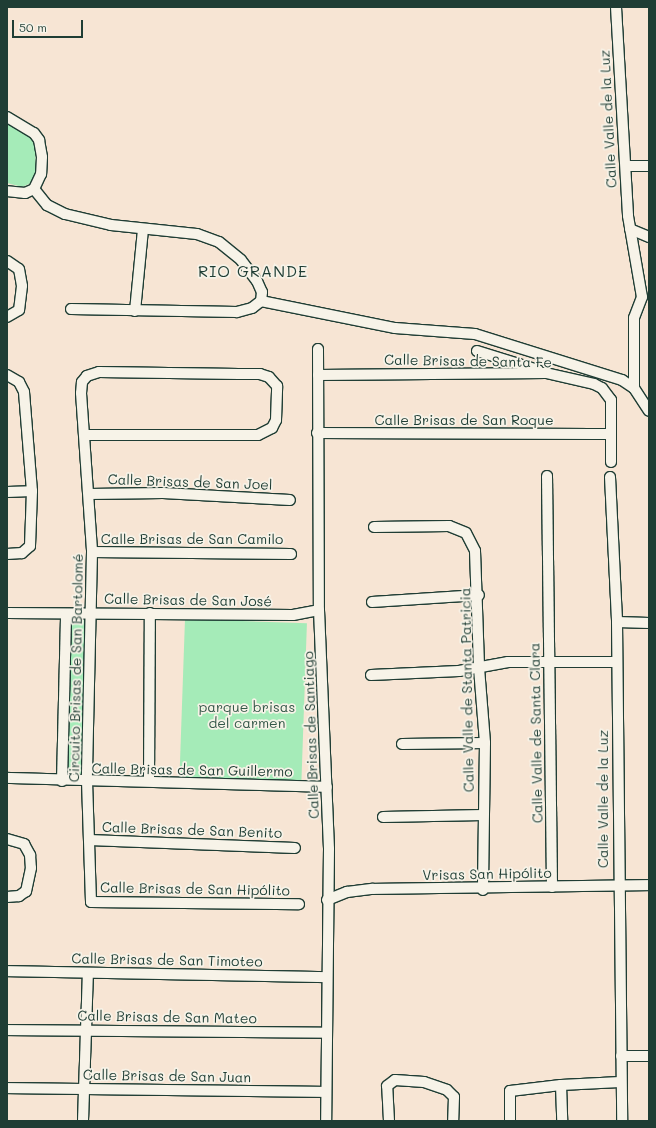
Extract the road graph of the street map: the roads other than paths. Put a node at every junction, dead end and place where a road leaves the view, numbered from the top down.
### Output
1 (616, 7) edge
2 (7, 117) edge
3 (626, 166) junction
4 (649, 166) edge
5 (34, 189) junction
6 (7, 192) edge
7 (630, 229) junction
8 (143, 230) junction
9 (649, 237) edge
10 (7, 261) edge
11 (262, 297) junction
12 (71, 309) dead end
13 (135, 311) junction
14 (7, 317) edge
15 (318, 349) dead end
16 (477, 351) dead end
17 (546, 373) junction
18 (7, 375) edge
19 (318, 375) junction
20 (634, 388) junction
21 (649, 412) edge
22 (317, 433) junction
23 (611, 434) junction
24 (85, 435) junction
25 (611, 462) dead end
26 (547, 476) dead end
27 (610, 477) dead end
28 (32, 491) junction
29 (7, 492) edge
30 (89, 494) junction
31 (290, 500) dead end
32 (374, 527) dead end
33 (92, 552) junction
34 (7, 554) edge
35 (291, 554) dead end
36 (479, 596) junction
37 (372, 602) dead end
38 (319, 610) junction
39 (91, 612) junction
40 (7, 613) edge
41 (150, 613) junction
42 (66, 614) junction
43 (617, 622) junction
44 (649, 623) edge
45 (550, 661) junction
46 (617, 662) junction
47 (479, 668) junction
48 (371, 675) dead end
49 (485, 742) junction
50 (402, 744) dead end
51 (7, 778) edge
52 (62, 780) junction
53 (87, 781) junction
54 (149, 781) junction
55 (327, 787) junction
56 (483, 815) junction
57 (383, 817) dead end
58 (7, 839) edge
59 (89, 840) junction
60 (295, 848) dead end
61 (618, 885) junction
62 (649, 885) edge
63 (552, 887) junction
64 (483, 890) junction
65 (7, 897) edge
66 (327, 900) junction
67 (91, 902) joint
68 (299, 904) dead end
69 (7, 971) edge
70 (88, 973) junction
71 (326, 977) junction
72 (7, 1030) edge
73 (86, 1030) junction
74 (326, 1033) junction
75 (621, 1056) junction
76 (649, 1056) edge
77 (620, 1082) junction
78 (561, 1085) junction
79 (7, 1088) edge
80 (82, 1088) junction
81 (326, 1092) junction
82 (83, 1121) edge
83 (326, 1121) edge
84 (389, 1121) edge
85 (453, 1121) edge
86 (510, 1121) edge
87 (562, 1121) edge
88 (622, 1121) edge

1 - 3 street, Calle Valle de la Luz
2 - 5 street
3 - 4 street
3 - 7 street, Calle Valle de la Luz
5 - 6 street
5 - 8 street
7 - 9 street
7 - 20 street, Calle Valle de la Luz
8 - 11 street
8 - 13 street
10 - 14 street
11 - 13 street
11 - 20 street
12 - 13 street
15 - 19 street, Calle Brisas de Santiago
16 - 17 street
17 - 19 street, Calle Brisas de Santa Fe
17 - 23 street, Calle Brisas de Santa Fe
18 - 28 street
19 - 22 street, Calle Brisas de Santiago
20 - 21 street
22 - 23 street, Calle Brisas de San Roque
22 - 38 street, Calle Brisas de Santiago
23 - 25 street
24 - 24 street, Circuito Brisas de San Bartolomé
24 - 30 street, Circuito Brisas de San Bartolomé
26 - 45 street, Calle Valle de Santa Clara
27 - 43 street, Calle Valle de la Luz
28 - 29 street
28 - 34 street
30 - 31 street, Calle Brisas de San Joel
30 - 33 street, Circuito Brisas de San Bartolomé
32 - 36 street, Calle Valle de Stanta Patricia
33 - 35 street, Calle Brisas de San Camilo
33 - 39 street, Circuito Brisas de San Bartolomé
36 - 37 street
36 - 47 street, Calle Valle de Stanta Patricia
38 - 41 street, Calle Brisas de San José
38 - 55 street, Calle Brisas de Santiago
39 - 41 street, Calle Brisas de San José
39 - 42 street, Calle Brisas de San José
39 - 53 street, Circuito Brisas de San Bartolomé
40 - 42 street, Calle Brisas de San José
41 - 54 street
42 - 52 street
43 - 44 street
43 - 46 street, Calle Valle de la Luz
45 - 46 street
45 - 47 street
45 - 63 street, Calle Valle de Santa Clara
46 - 61 street, Calle Valle de la Luz
47 - 48 street
47 - 49 street, Calle Valle de Stanta Patricia
49 - 50 street
49 - 56 street, Calle Valle de Stanta Patricia
51 - 52 street, Calle Brisas de San Guillermo
52 - 53 street, Calle Brisas de San Guillermo
53 - 54 street, Calle Brisas de San Guillermo
53 - 59 street, Circuito Brisas de San Bartolomé
54 - 55 street, Calle Brisas de San Guillermo
55 - 66 street, Calle Brisas de Santiago
56 - 57 street
56 - 64 street, Calle Valle de Stanta Patricia
58 - 65 street
59 - 60 street, Calle Brisas de San Benito
59 - 67 street, Circuito Brisas de San Bartolomé
61 - 62 street, Vrisas San Hipólito
61 - 63 street, Vrisas San Hipólito
61 - 75 street, Calle Valle de la Luz
63 - 64 street, Vrisas San Hipólito
64 - 66 street, Vrisas San Hipólito
66 - 71 street, Calle Brisas de Santiago
67 - 68 street, Calle Brisas de San Hipólito
69 - 70 street, Calle Brisas de San Timoteo
70 - 71 street, Calle Brisas de San Timoteo
70 - 73 street
71 - 74 street, Calle Brisas de Santiago
72 - 73 street, Calle Brisas de San Mateo
73 - 74 street, Calle Brisas de San Mateo
73 - 80 street
74 - 81 street, Calle Brisas de Santiago
75 - 76 street
75 - 77 street, Calle Valle de la Luz
77 - 78 street
77 - 88 street, Calle Valle de la Luz
78 - 86 street
78 - 87 street
79 - 80 street, Calle Brisas de San Juan
80 - 81 street, Calle Brisas de San Juan
80 - 82 street
81 - 83 street, Calle Brisas de Santiago
84 - 85 street

